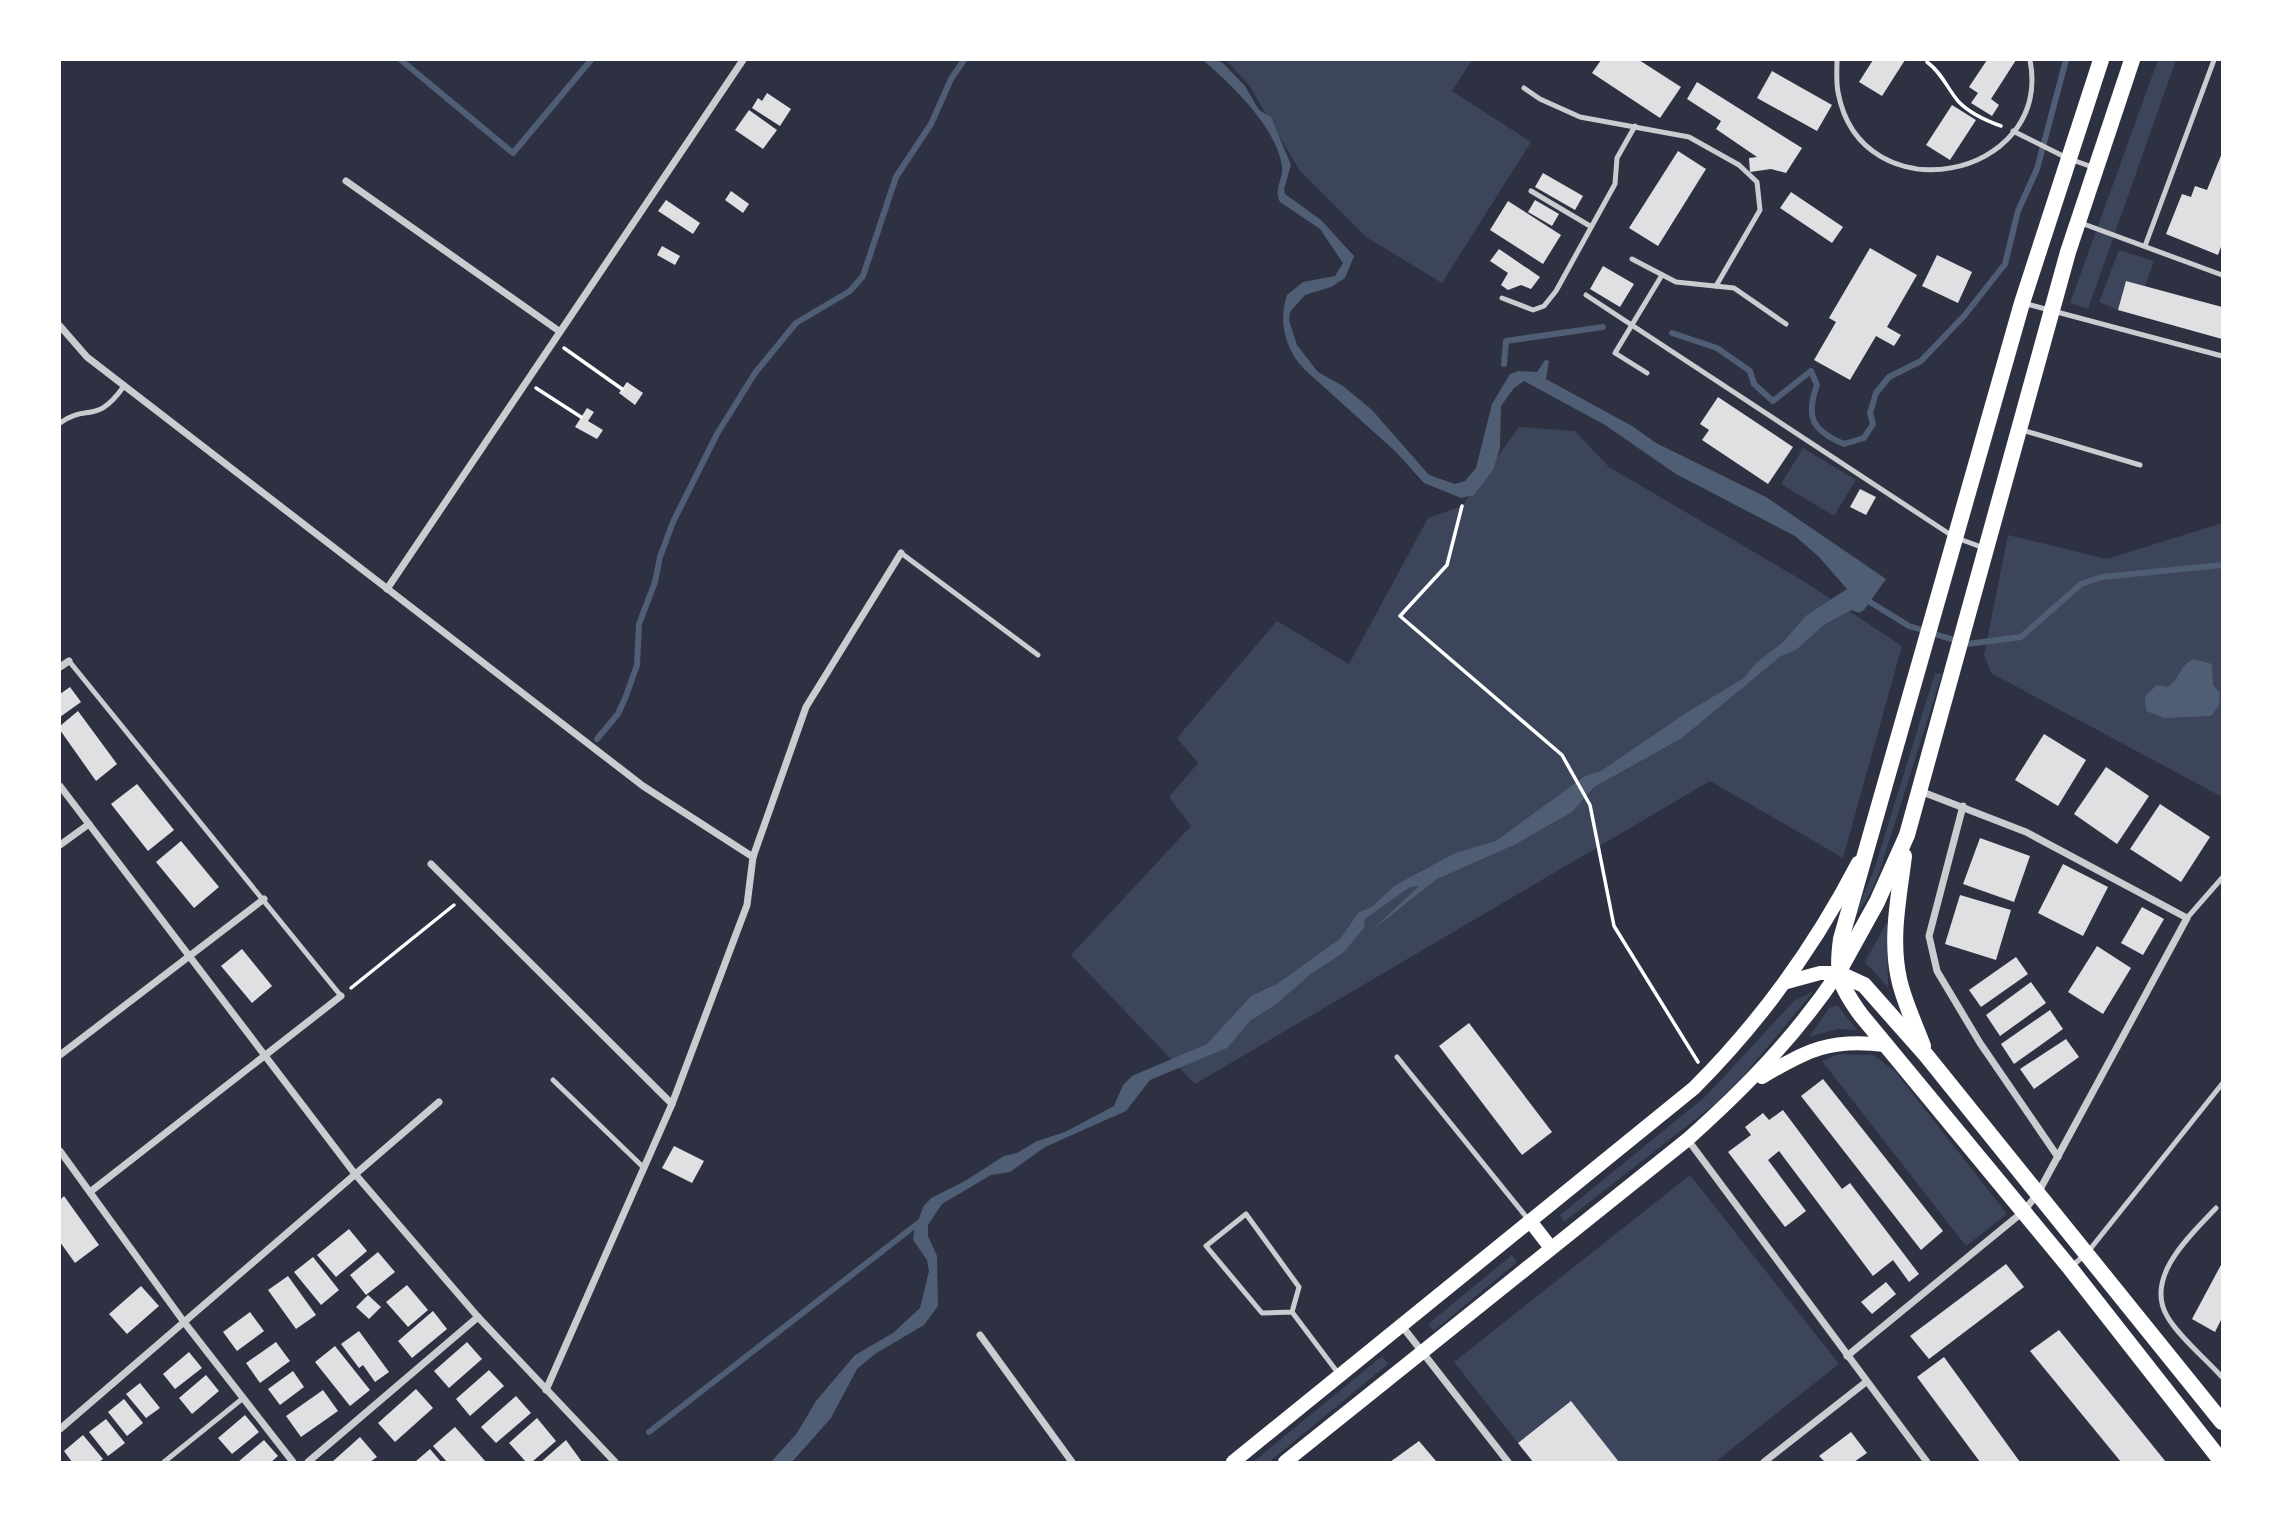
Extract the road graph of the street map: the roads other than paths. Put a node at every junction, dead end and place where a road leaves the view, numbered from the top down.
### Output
1 (743, 60) edge
2 (1837, 60) edge
3 (2030, 60) edge
4 (2101, 60) edge
5 (2132, 60) edge
6 (2214, 60) edge
7 (1524, 89) dead end
8 (1635, 126) junction
9 (2013, 131) junction
10 (2067, 158) junction
11 (2095, 168) junction
12 (346, 181) dead end
13 (1531, 191) dead end
14 (2078, 221) junction
15 (1590, 226) junction
16 (2145, 247) junction
17 (1632, 259) dead end
18 (1662, 275) junction
19 (2222, 275) edge
20 (1716, 286) junction
21 (1586, 295) dead end
22 (1502, 298) dead end
23 (2022, 303) junction
24 (2051, 311) junction
25 (1786, 324) dead end
26 (1632, 325) junction
27 (60, 326) edge
28 (559, 331) junction
29 (2222, 356) edge
30 (1647, 373) dead end
31 (124, 386) junction
32 (60, 423) edge
33 (2018, 429) junction
34 (2140, 465) dead end
35 (1954, 537) junction
36 (1984, 548) junction
37 (901, 553) joint
38 (387, 589) junction
39 (1038, 655) dead end
40 (69, 661) joint
41 (60, 667) edge
42 (60, 786) edge
43 (1920, 791) junction
44 (1964, 806) junction
45 (89, 824) junction
46 (1908, 835) junction
47 (60, 845) edge
48 (1865, 850) junction
49 (753, 857) junction
50 (431, 864) dead end
51 (2222, 878) edge
52 (264, 899) junction
53 (2187, 918) junction
54 (189, 958) junction
55 (1838, 973) junction
56 (1787, 982) junction
57 (341, 996) joint
58 (1885, 1045) junction
59 (60, 1055) edge
60 (263, 1055) junction
61 (1926, 1055) junction
62 (1397, 1057) dead end
63 (553, 1080) dead end
64 (2222, 1084) edge
65 (1748, 1085) junction
66 (439, 1102) dead end
67 (671, 1104) junction
68 (1688, 1139) junction
69 (60, 1151) edge
70 (2058, 1157) junction
71 (643, 1167) junction
72 (355, 1174) junction
73 (90, 1192) junction
74 (2038, 1192) junction
75 (2216, 1208) dead end
76 (2024, 1211) junction
77 (1530, 1221) junction
78 (1551, 1248) junction
79 (2087, 1253) junction
80 (2070, 1268) junction
81 (1292, 1312) junction
82 (478, 1317) junction
83 (184, 1322) junction
84 (1401, 1325) junction
85 (980, 1335) dead end
86 (1420, 1353) junction
87 (1847, 1356) junction
88 (1340, 1376) junction
89 (2222, 1377) edge
90 (1866, 1382) junction
91 (546, 1390) junction
92 (242, 1399) junction
93 (2222, 1422) edge
94 (60, 1429) edge
95 (2219, 1452) edge
96 (164, 1462) edge
97 (293, 1462) edge
98 (308, 1462) edge
99 (615, 1462) edge
100 (1072, 1462) edge
101 (1233, 1462) edge
102 (1285, 1462) edge
103 (1508, 1462) edge
104 (1763, 1462) edge
105 (1927, 1462) edge

1 - 28 street
2 - 9 lane
3 - 9 lane
4 - 10 main road
5 - 11 main road
6 - 16 lane
7 - 8 lane
8 - 15 lane
8 - 20 lane
9 - 10 lane
10 - 11 lane
10 - 23 main road
11 - 14 main road
12 - 28 street
13 - 15 lane
14 - 16 lane
14 - 24 main road
15 - 22 lane
16 - 19 lane
17 - 18 lane
18 - 20 lane
18 - 26 lane
20 - 25 lane
21 - 26 lane
23 - 24 lane
23 - 35 main road
24 - 29 lane
24 - 33 main road
26 - 30 lane
26 - 35 lane
27 - 31 street
28 - 38 street
31 - 32 lane
31 - 38 street
33 - 34 lane
33 - 36 main road
35 - 36 lane
35 - 48 main road
36 - 43 main road
37 - 39 lane
37 - 49 street
38 - 49 street
40 - 41 street
40 - 52 lane
42 - 45 street
43 - 44 street
43 - 46 main road
44 - 53 street
44 - 70 street
45 - 47 street
45 - 54 street
46 - 55 main road
46 - 61 main road
48 - 55 main road
48 - 56 main road
49 - 67 street
50 - 67 street
51 - 53 lane
52 - 54 street
52 - 57 lane
53 - 70 street
54 - 59 street
54 - 60 street
55 - 56 main road
55 - 58 main road
55 - 61 main road
55 - 65 main road
56 - 77 main road
57 - 60 street
58 - 65 main road
58 - 76 main road
60 - 72 street
60 - 73 street
61 - 74 main road
62 - 77 lane
63 - 71 lane
64 - 79 lane
65 - 68 main road
66 - 72 street
67 - 71 street
68 - 78 main road
68 - 87 street
69 - 73 street
70 - 74 street
71 - 91 street
72 - 82 street
72 - 83 street
73 - 83 street
74 - 76 street
74 - 79 main road
75 - 89 lane
76 - 80 main road
76 - 87 street
77 - 78 main road
77 - 84 main road
78 - 86 main road
79 - 80 lane
79 - 93 main road
80 - 95 main road
81 - 81 lane
81 - 88 lane
82 - 91 street
82 - 98 street
83 - 92 street
83 - 94 street
84 - 86 street
84 - 88 main road
85 - 100 street
86 - 102 main road
86 - 103 street
87 - 90 street
88 - 101 main road
90 - 104 street
90 - 105 street
91 - 99 street
92 - 96 lane
92 - 97 street

